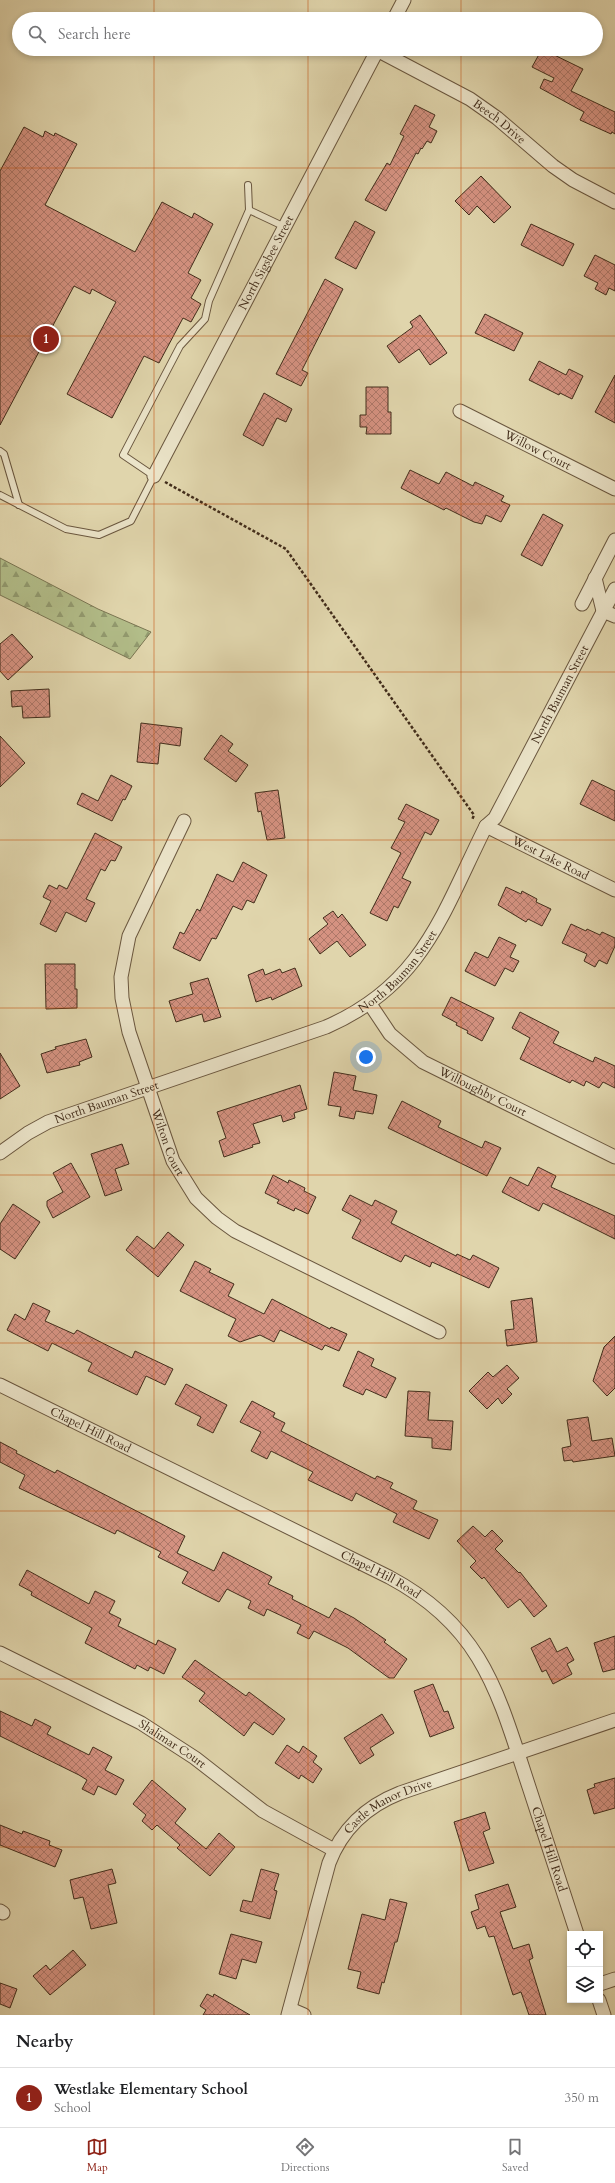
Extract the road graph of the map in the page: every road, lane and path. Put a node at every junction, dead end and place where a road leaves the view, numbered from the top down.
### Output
1 (404, 0) edge
2 (398, 12) edge
3 (374, 56) edge
4 (388, 56) edge
5 (248, 185) dead end
6 (615, 202) edge
7 (249, 210) junction
8 (285, 227) junction
9 (460, 412) dead end
10 (0, 451) edge
11 (154, 476) junction
12 (615, 489) edge
13 (0, 495) edge
14 (19, 505) junction
15 (615, 540) edge
16 (595, 578) junction
17 (615, 589) edge
18 (582, 604) dead end
19 (609, 614) edge
20 (184, 821) dead end
21 (486, 826) junction
22 (480, 838) junction
23 (615, 890) edge
24 (370, 1004) junction
25 (148, 1088) junction
26 (0, 1153) edge
27 (615, 1156) edge
28 (439, 1332) dead end
29 (0, 1385) edge
30 (0, 1653) edge
31 (615, 1720) edge
32 (518, 1753) junction
33 (334, 1850) junction
34 (576, 1931) edge
35 (615, 1979) edge
36 (603, 1983) edge
37 (600, 2003) edge
38 (289, 2012) edge
39 (304, 2015) edge
40 (604, 2015) edge

1 - 2 street
3 - 8 street, North Sigsbee Street
4 - 6 street, Beech Drive
5 - 7 lane
7 - 8 lane
7 - 11 lane
8 - 11 street, North Sigsbee Street
9 - 12 street, Willow Court
10 - 14 lane
11 - 14 lane
11 - 22 path
13 - 14 lane
15 - 16 street
16 - 18 street
16 - 19 street
17 - 19 street, North Bauman Street
19 - 21 street, North Bauman Street
20 - 25 street, Wilton Court
21 - 22 street, North Bauman Street
21 - 23 street, West Lake Road
22 - 24 street, North Bauman Street
24 - 25 street, North Bauman Street
24 - 27 street, Willoughby Court
25 - 26 street, North Bauman Street
25 - 28 street, Wilton Court
29 - 32 street, Chapel Hill Road
30 - 33 street, Shalimar Court
31 - 32 street, Castle Manor Drive
32 - 33 street, Castle Manor Drive
32 - 34 street, Chapel Hill Road
33 - 38 street, Castle Manor Drive
35 - 36 street
37 - 40 street
38 - 39 street

